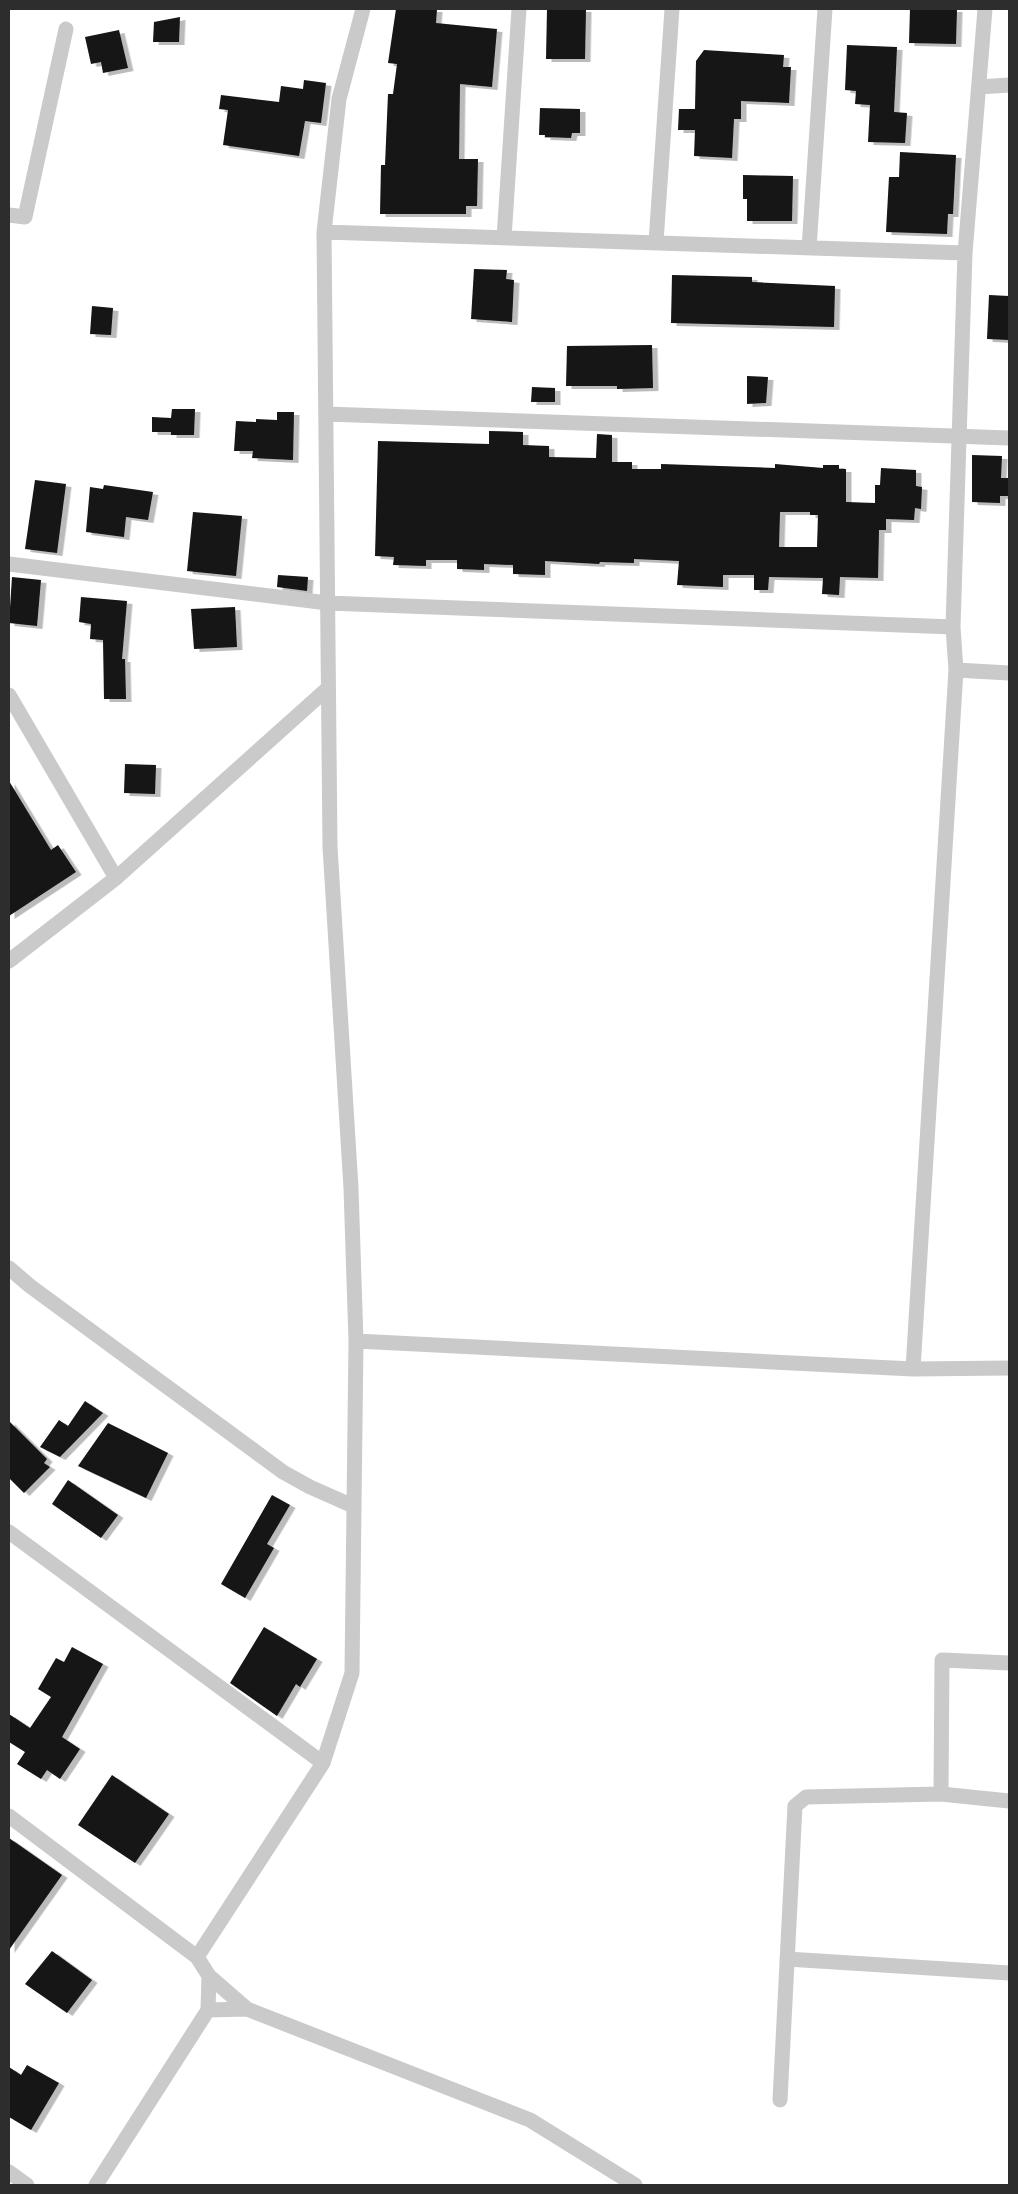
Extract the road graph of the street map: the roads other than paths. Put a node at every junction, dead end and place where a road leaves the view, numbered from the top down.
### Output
1 (362, 9) edge
2 (518, 9) edge
3 (672, 9) edge
4 (825, 9) edge
5 (984, 9) edge
6 (66, 29) dead end
7 (1009, 85) edge
8 (979, 87) junction
9 (9, 215) edge
10 (324, 232) junction
11 (504, 238) junction
12 (656, 242) junction
13 (810, 248) junction
14 (966, 253) junction
15 (326, 414) junction
16 (959, 437) junction
17 (1009, 438) edge
18 (9, 564) edge
19 (328, 603) junction
20 (953, 628) junction
21 (956, 670) junction
22 (1009, 673) edge
23 (327, 689) junction
24 (9, 695) edge
25 (14, 719) edge
26 (116, 878) junction
27 (9, 961) edge
28 (9, 1268) edge
29 (356, 1342) junction
30 (1009, 1368) edge
31 (913, 1369) junction
32 (354, 1506) junction
33 (9, 1532) edge
34 (1009, 1663) edge
35 (323, 1763) junction
36 (941, 1794) junction
37 (1009, 1801) edge
38 (9, 1816) edge
39 (197, 1957) junction
40 (787, 1958) junction
41 (1009, 1973) edge
42 (209, 1976) junction
43 (247, 2009) junction
44 (208, 2010) junction
45 (780, 2100) dead end
46 (9, 2172) edge
47 (27, 2185) edge
48 (96, 2185) edge
49 (635, 2185) edge

1 - 10 street
2 - 11 street
3 - 12 street
4 - 13 street
5 - 8 street
6 - 9 street
7 - 8 street
8 - 14 street
10 - 11 street
10 - 15 street
11 - 12 street
12 - 13 street
13 - 14 street
14 - 16 street
15 - 16 street
15 - 19 street
16 - 17 street
16 - 20 street
18 - 19 street
19 - 20 street
19 - 23 street
20 - 21 street
21 - 22 street
21 - 31 street
23 - 26 street
23 - 29 street
24 - 25 street
25 - 26 street
26 - 27 street
28 - 32 street
29 - 31 street
29 - 32 street
30 - 31 street
32 - 35 street
33 - 35 street
34 - 36 street
35 - 39 street
36 - 37 street
36 - 40 street
38 - 39 street
39 - 42 street
40 - 41 street
40 - 45 street
42 - 43 street
42 - 44 street
43 - 44 street
43 - 49 street
44 - 48 street
46 - 47 street

